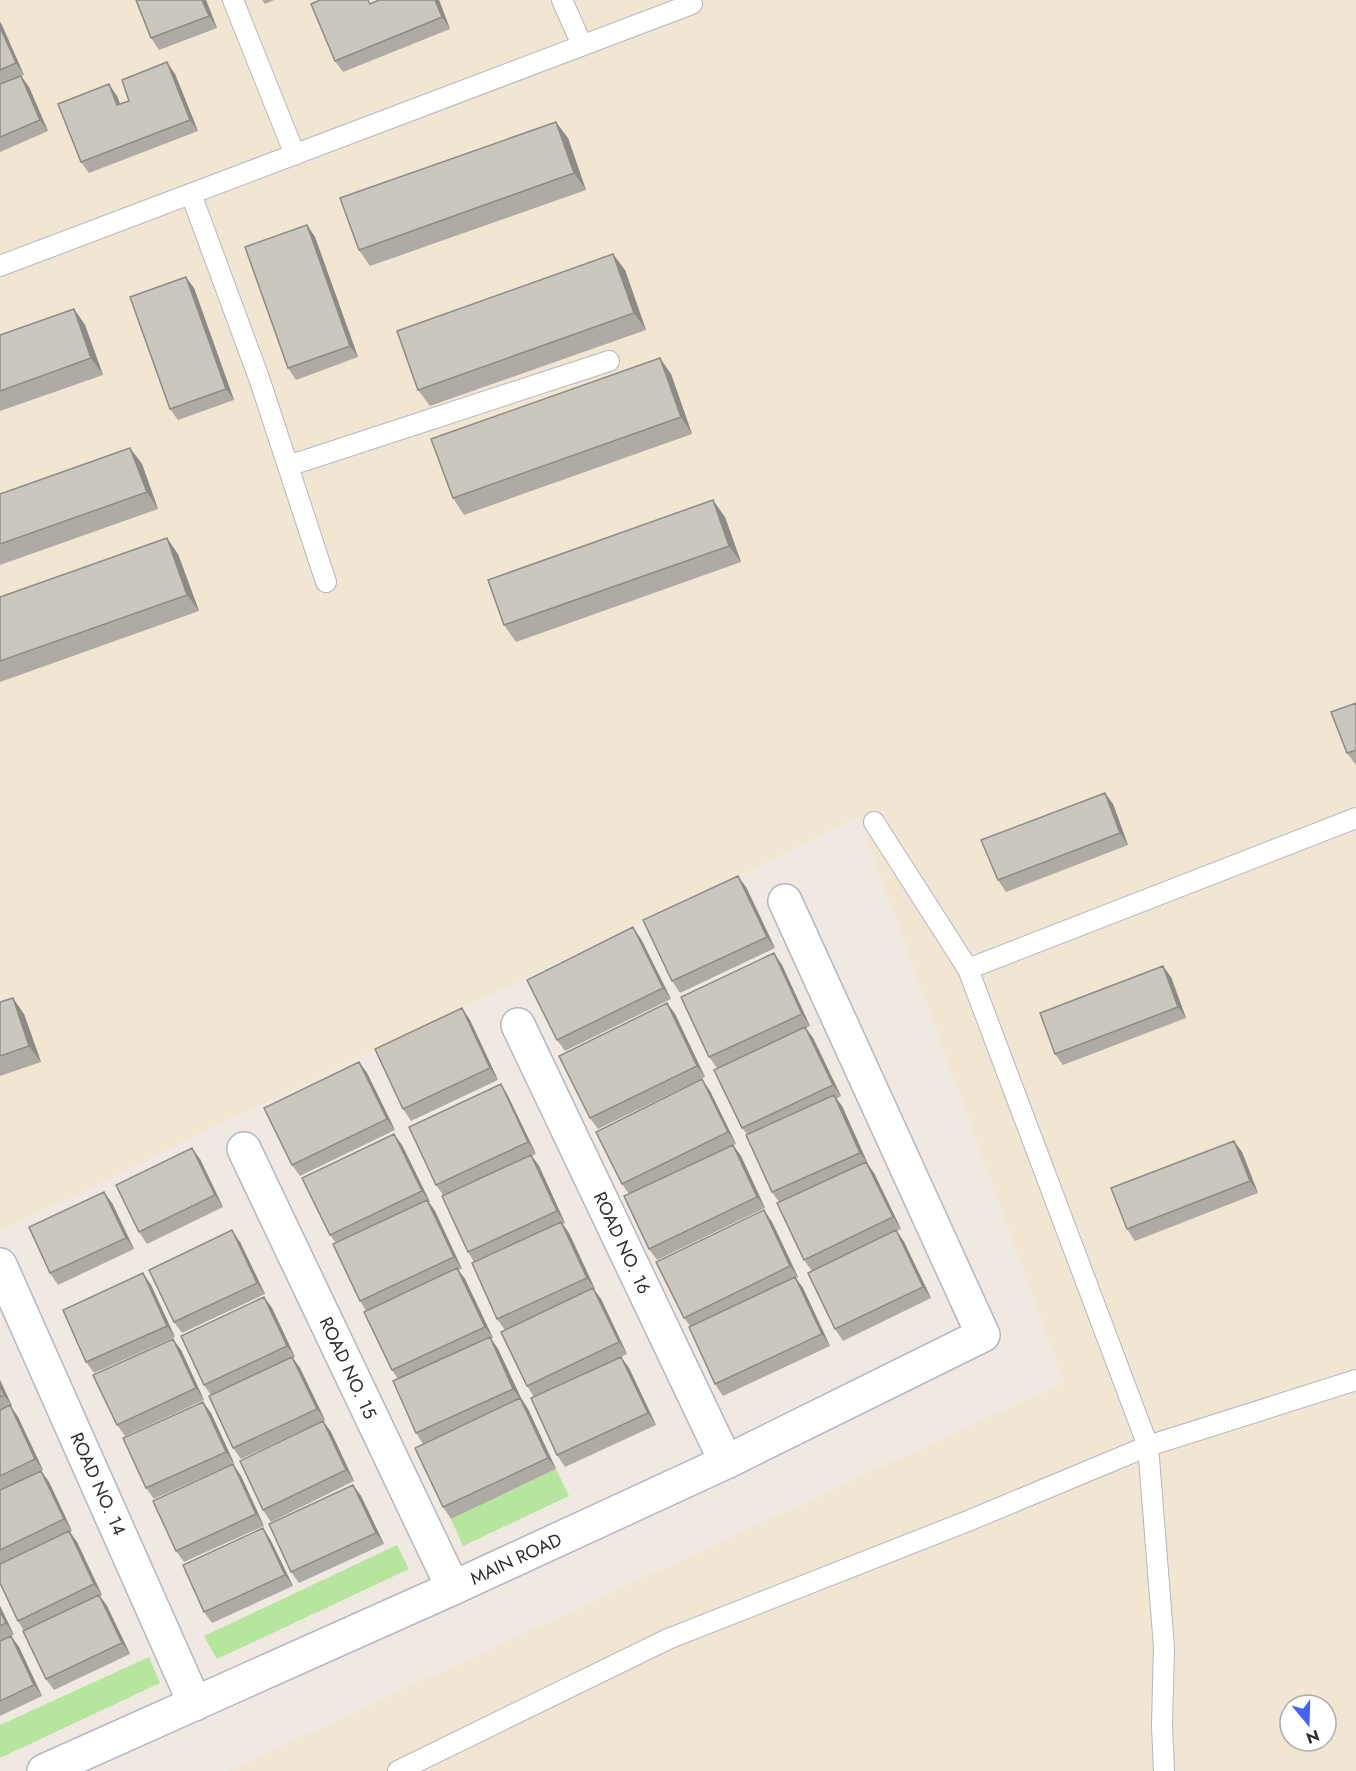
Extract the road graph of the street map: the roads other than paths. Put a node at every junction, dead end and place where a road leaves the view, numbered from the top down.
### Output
1 (233, 0) edge
2 (562, 0) edge
3 (692, 4) dead end
4 (582, 45) junction
5 (295, 155) junction
6 (191, 194) junction
7 (0, 266) edge
8 (609, 361) dead end
9 (288, 466) junction
10 (326, 582) dead end
11 (1356, 818) edge
12 (874, 822) dead end
13 (785, 901) dead end
14 (968, 969) junction
15 (518, 1025) dead end
16 (244, 1149) dead end
17 (0, 1265) edge
18 (1356, 1380) edge
19 (1148, 1446) junction
20 (726, 1462) junction
21 (453, 1588) junction
22 (195, 1704) junction
23 (44, 1771) edge
24 (398, 1771) edge
25 (1164, 1771) edge

1 - 5 lane
2 - 4 lane
3 - 4 lane
4 - 5 lane
5 - 6 lane
6 - 7 lane
6 - 9 lane
8 - 9 lane
9 - 10 lane
11 - 14 lane
12 - 14 lane
13 - 20 street, MAIN ROAD
14 - 19 lane
15 - 20 street, ROAD NO. 16
16 - 21 street, ROAD NO. 15
17 - 22 street, ROAD NO. 14
18 - 19 lane
19 - 24 lane
19 - 25 lane
20 - 21 street, MAIN ROAD
21 - 22 street, MAIN ROAD
22 - 23 street, MAIN ROAD

